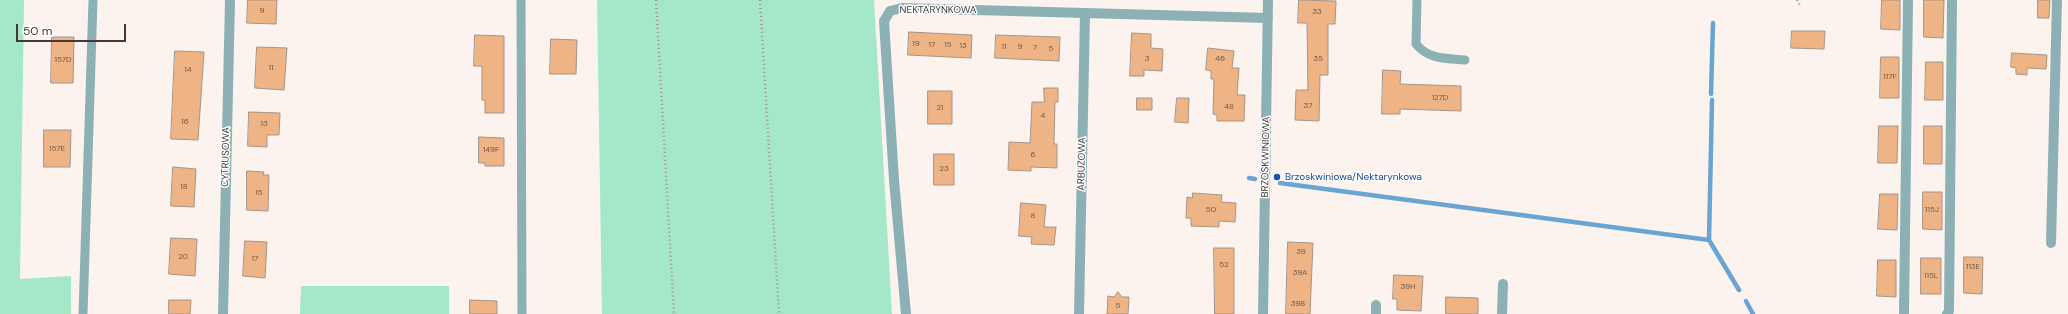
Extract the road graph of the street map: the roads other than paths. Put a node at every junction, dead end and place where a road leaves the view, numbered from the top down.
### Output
1 (93, 0) edge
2 (230, 0) edge
3 (522, 0) edge
4 (1268, 0) edge
5 (1417, 0) edge
6 (1908, 0) edge
7 (1952, 0) edge
8 (2057, 0) edge
9 (1085, 13) junction
10 (1268, 18) junction
11 (1465, 60) dead end
12 (2051, 243) dead end
13 (1503, 284) dead end
14 (83, 314) edge
15 (222, 314) edge
16 (522, 314) edge
17 (906, 314) edge
18 (1079, 314) edge
19 (1263, 314) edge
20 (1502, 314) edge
21 (1904, 314) edge
22 (1947, 314) edge

1 - 14 lane
2 - 15 street, CYTRUSOWA
3 - 16 lane
4 - 10 street, BRZOSKWINIOWA
5 - 11 lane
6 - 21 street
7 - 22 street
8 - 12 street
9 - 10 street, NEKTARYNKOWA
9 - 17 street, NEKTARYNKOWA
9 - 18 street, ARBUZOWA
10 - 19 street, BRZOSKWINIOWA
13 - 20 street

